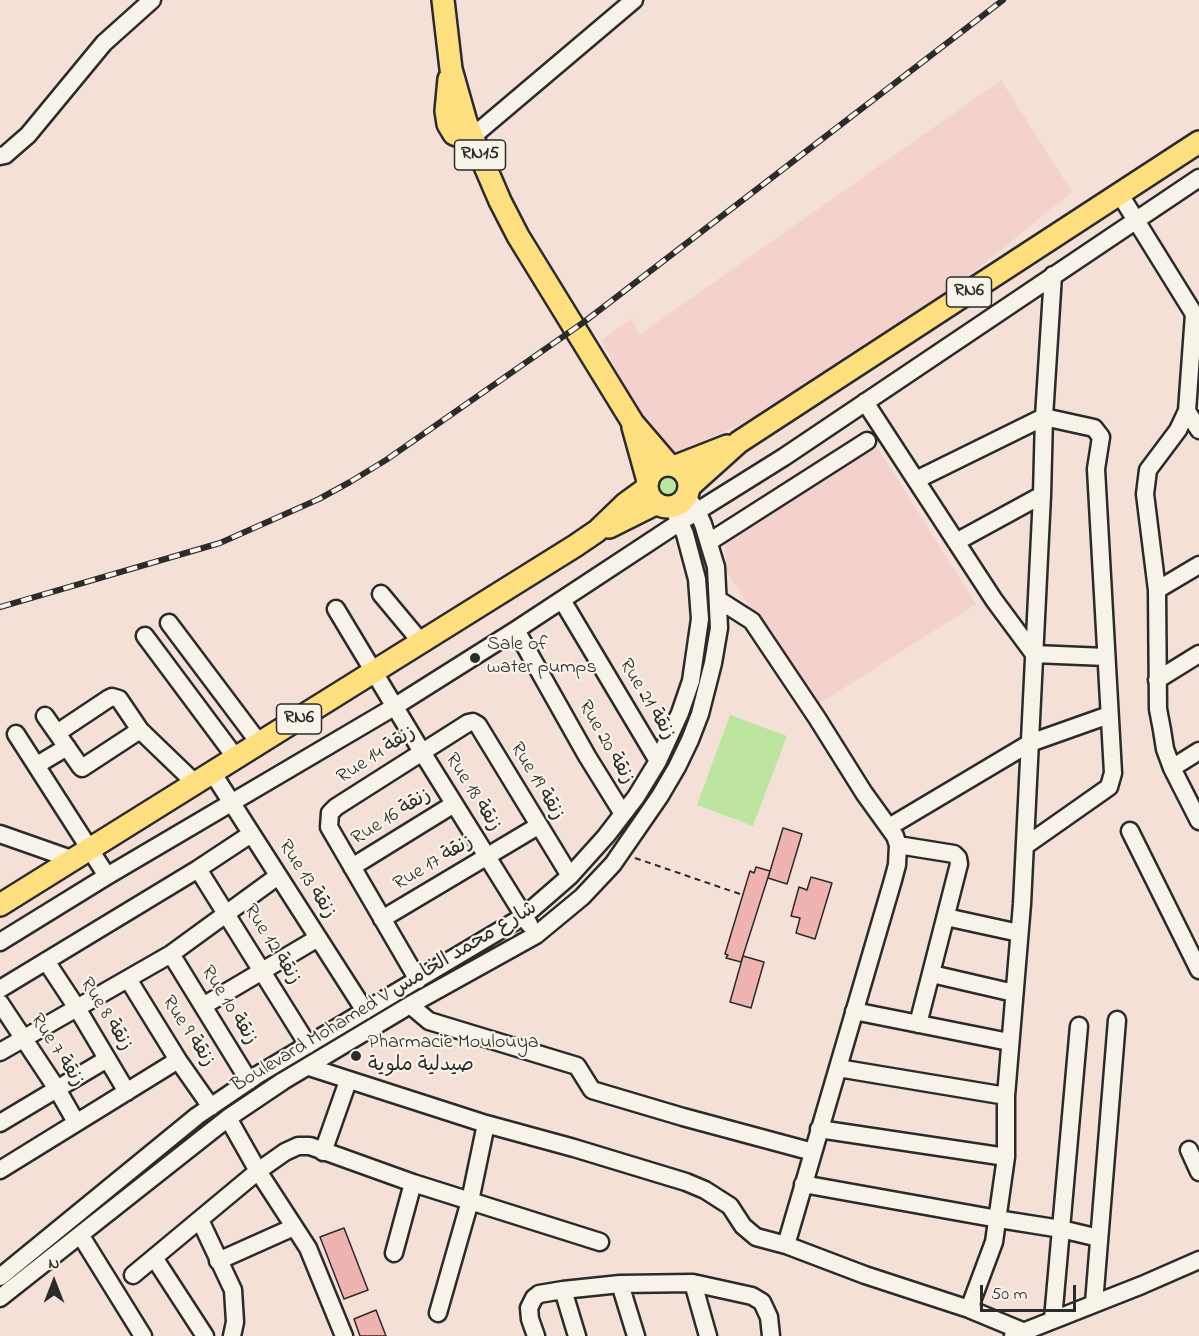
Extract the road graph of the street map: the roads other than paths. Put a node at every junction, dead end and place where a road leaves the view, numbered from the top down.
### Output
1 (152, 0) edge
2 (443, 0) edge
3 (634, 0) edge
4 (472, 137) junction
5 (1199, 142) edge
6 (0, 156) edge
7 (1199, 178) edge
8 (1119, 193) junction
9 (1136, 220) junction
10 (1053, 275) junction
11 (1196, 314) edge
12 (865, 402) junction
13 (1187, 411) junction
14 (1044, 417) junction
15 (633, 423) junction
16 (1199, 430) edge
17 (867, 441) dead end
18 (739, 442) junction
19 (672, 466) junction
20 (916, 480) junction
21 (1042, 495) junction
22 (672, 499) junction
23 (712, 540) dead end
24 (956, 542) junction
25 (1199, 565) edge
26 (1157, 590) junction
27 (381, 594) dead end
28 (562, 600) junction
29 (718, 600) junction
30 (336, 609) dead end
31 (169, 623) dead end
32 (516, 630) junction
33 (145, 636) dead end
34 (421, 642) junction
35 (1034, 654) junction
36 (1199, 654) edge
37 (1106, 657) junction
38 (374, 672) junction
39 (1157, 680) junction
40 (394, 707) junction
41 (1109, 715) junction
42 (45, 716) dead end
43 (460, 728) joint
44 (140, 730) junction
45 (16, 734) dead end
46 (62, 740) junction
47 (1030, 743) junction
48 (260, 744) junction
49 (1199, 751) edge
50 (422, 752) junction
51 (236, 758) junction
52 (658, 760) junction
53 (37, 765) junction
54 (1172, 768) junction
55 (203, 778) junction
56 (231, 803) junction
57 (454, 804) junction
58 (623, 814) junction
59 (1199, 821) edge
60 (538, 826) junction
61 (889, 827) junction
62 (1130, 831) dead end
63 (0, 834) edge
64 (251, 834) junction
65 (898, 845) junction
66 (1025, 846) junction
67 (82, 854) junction
68 (487, 857) junction
69 (352, 867) junction
70 (198, 869) junction
71 (107, 876) junction
72 (278, 876) junction
73 (570, 876) junction
74 (0, 905) edge
75 (226, 914) junction
76 (524, 916) junction
77 (946, 917) junction
78 (382, 919) junction
79 (1019, 933) junction
80 (536, 935) junction
81 (318, 938) junction
82 (0, 942) edge
83 (171, 954) junction
84 (46, 961) junction
85 (1199, 970) edge
86 (262, 971) junction
87 (932, 974) junction
88 (128, 979) junction
89 (418, 980) junction
90 (0, 989) edge
91 (1014, 993) junction
92 (0, 1003) edge
93 (410, 1005) junction
94 (203, 1006) junction
95 (77, 1008) junction
96 (365, 1011) junction
97 (854, 1011) junction
98 (1117, 1020) dead end
99 (918, 1024) junction
100 (1079, 1026) dead end
101 (23, 1038) junction
102 (1009, 1042) junction
103 (308, 1045) junction
104 (0, 1052) edge
105 (107, 1059) junction
106 (178, 1060) junction
107 (309, 1067) junction
108 (838, 1068) junction
109 (249, 1081) junction
110 (348, 1081) junction
111 (57, 1089) junction
112 (127, 1092) junction
113 (1006, 1096) junction
114 (211, 1107) junction
115 (228, 1118) junction
116 (76, 1122) junction
117 (0, 1123) edge
118 (486, 1124) junction
119 (819, 1129) junction
120 (1189, 1150) dead end
121 (323, 1152) junction
122 (813, 1152) junction
123 (1006, 1157) junction
124 (0, 1170) edge
125 (258, 1172) junction
126 (1199, 1172) edge
127 (413, 1183) junction
128 (803, 1184) junction
129 (470, 1201) junction
130 (998, 1219) junction
131 (200, 1220) junction
132 (294, 1227) junction
133 (1061, 1229) junction
134 (81, 1236) junction
135 (1099, 1238) junction
136 (600, 1242) dead end
137 (786, 1245) junction
138 (394, 1252) dead end
139 (155, 1259) junction
140 (1199, 1260) edge
141 (218, 1261) junction
142 (133, 1275) dead end
143 (0, 1277) edge
144 (693, 1283) junction
145 (620, 1284) junction
146 (563, 1290) junction
147 (0, 1298) edge
148 (1094, 1303) junction
149 (969, 1309) junction
150 (438, 1313) dead end
151 (1053, 1319) junction
152 (1017, 1334) edge
153 (143, 1336) edge
154 (205, 1336) edge
155 (232, 1336) edge
156 (344, 1336) edge
157 (536, 1336) edge
158 (577, 1336) edge
159 (636, 1336) edge
160 (708, 1336) edge
161 (771, 1336) edge

1 - 6 street
2 - 4 main road, RN15
3 - 4 street
4 - 15 main road, RN15
5 - 8 main road, RN6
7 - 9 street
8 - 9 street
8 - 18 main road, RN6
9 - 10 street
9 - 11 street
10 - 12 street
10 - 14 street
11 - 13 street
12 - 20 street
12 - 22 street
13 - 16 street
13 - 26 street
14 - 20 street
14 - 21 street
14 - 37 street
15 - 19 main road, RN15
15 - 22 main road, RN15
17 - 23 street
18 - 19 main road, RN6
18 - 22 main road, RN6
19 - 22 main road
19 - 22 main road, RN6
20 - 24 street
21 - 24 street
21 - 35 street
22 - 28 street
22 - 29 street, Boulevard Mohamed V شارع محمد الخامس
22 - 34 main road, RN6
22 - 52 street, Boulevard Mohamed V شارع محمد الخامس
24 - 35 street
25 - 26 street
26 - 39 street
27 - 34 street
28 - 32 street
28 - 52 street, Rue 21 زنقة
29 - 61 street
29 - 80 street, Boulevard Mohamed V شارع محمد الخامس
30 - 38 street, Rue 18 زنقة
31 - 48 street
32 - 40 street
32 - 58 street, Rue 20 زنقة
33 - 51 street
34 - 38 main road, RN6
35 - 37 street
35 - 47 street
36 - 39 street
37 - 41 street
38 - 40 street, Rue 18 زنقة
38 - 48 main road, RN6
39 - 54 street
40 - 50 street, Rue 18 زنقة
40 - 56 street
41 - 47 street
41 - 66 street
42 - 46 street
43 - 50 street, Rue 14 زنقة
43 - 60 street, Rue 19 زنقة
44 - 46 street
44 - 46 street, Rue 13 زنقة
44 - 55 street, Rue 13 زنقة
45 - 53 street
46 - 53 street
47 - 61 street
47 - 66 street
48 - 51 main road, RN6
49 - 54 street
50 - 57 street, Rue 18 زنقة
50 - 69 street, Rue 14 زنقة
51 - 55 main road, RN6
52 - 58 street, Boulevard Mohamed V شارع محمد الخامس
53 - 67 street
54 - 59 street
55 - 56 street, Rue 13 زنقة
55 - 67 main road, RN6
56 - 64 street, Rue 13 زنقة
56 - 71 street
57 - 68 street, Rue 18 زنقة
57 - 69 street, Rue 16 زنقة
58 - 73 street, Boulevard Mohamed V شارع محمد الخامس
60 - 68 street, Rue 17 زنقة
60 - 73 street, Rue 19 زنقة
61 - 65 street
62 - 85 street
63 - 67 street
64 - 70 street
64 - 72 street, Rue 13 زنقة
65 - 77 street
65 - 97 street
66 - 79 street
67 - 71 street
67 - 74 main road, RN6
68 - 76 street, Rue 18 زنقة
68 - 78 street, Rue 17 زنقة
69 - 78 street
70 - 75 street, Rue 12 زنقة
70 - 84 street
71 - 82 street
72 - 75 street
72 - 81 street, Rue 13 زنقة
73 - 76 street, Boulevard Mohamed V شارع محمد الخامس
75 - 83 street
75 - 86 street, Rue 12 زنقة
76 - 80 street, Rue 18 زنقة
76 - 89 street, Boulevard Mohamed V شارع محمد الخامس
77 - 79 street
77 - 87 street
78 - 89 street
79 - 91 street
80 - 93 street, Boulevard Mohamed V شارع محمد الخامس
81 - 86 street
81 - 96 street, Rue 13 زنقة
83 - 88 street
83 - 94 street, Rue 10 زنقة
84 - 90 street
84 - 95 street, Rue 8 زنقة
86 - 94 street
86 - 103 street, Rue 12 زنقة
87 - 91 street
87 - 99 street
88 - 95 street
88 - 106 street, Rue 9 زنقة
89 - 96 street, Boulevard Mohamed V شارع محمد الخامس
91 - 102 street
92 - 101 street, Rue 7 زنقة
93 - 107 street, Boulevard Mohamed V شارع محمد الخامس
93 - 122 street
94 - 109 street, Rue 10 زنقة
95 - 101 street
95 - 105 street, Rue 8 زنقة
96 - 103 street, Boulevard Mohamed V شارع محمد الخامس
97 - 99 street
97 - 108 street
98 - 135 street
99 - 102 street
100 - 133 street
101 - 104 street
101 - 111 street, Rue 7 زنقة
102 - 113 street
103 - 109 street, Boulevard Mohamed V شارع محمد الخامس
105 - 111 street
105 - 112 street, Rue 8 زنقة
106 - 112 street
106 - 114 street, Rue 9 زنقة
107 - 110 street
107 - 115 street, Boulevard Mohamed V شارع محمد الخامس
108 - 113 street
108 - 119 street
109 - 114 street, Boulevard Mohamed V شارع محمد الخامس
110 - 118 street
110 - 121 street
111 - 116 street, Rue 7 زنقة
111 - 117 street
112 - 116 street
113 - 123 street
114 - 143 street, Boulevard Mohamed V شارع محمد الخامس
115 - 125 street
115 - 134 street, Boulevard Mohamed V شارع محمد الخامس
116 - 124 street
118 - 129 street
118 - 137 street
119 - 122 street
119 - 123 street
120 - 126 street
121 - 125 street
121 - 127 street
122 - 128 street
123 - 130 street
125 - 131 street
125 - 132 street
127 - 129 street
127 - 138 street
128 - 130 street
128 - 137 street
129 - 136 street
129 - 150 street
130 - 133 street
130 - 149 street
131 - 139 street
131 - 141 street
132 - 141 street
132 - 156 street
133 - 135 street
133 - 151 street
134 - 147 street, Boulevard Mohamed V شارع محمد الخامس
134 - 153 street
135 - 148 street
137 - 149 street
139 - 142 street
139 - 154 street
140 - 148 street
141 - 155 street
144 - 145 street
144 - 160 street
144 - 161 street
145 - 146 street
145 - 159 street
146 - 157 street
146 - 158 street
148 - 151 street
149 - 152 street
151 - 152 street

